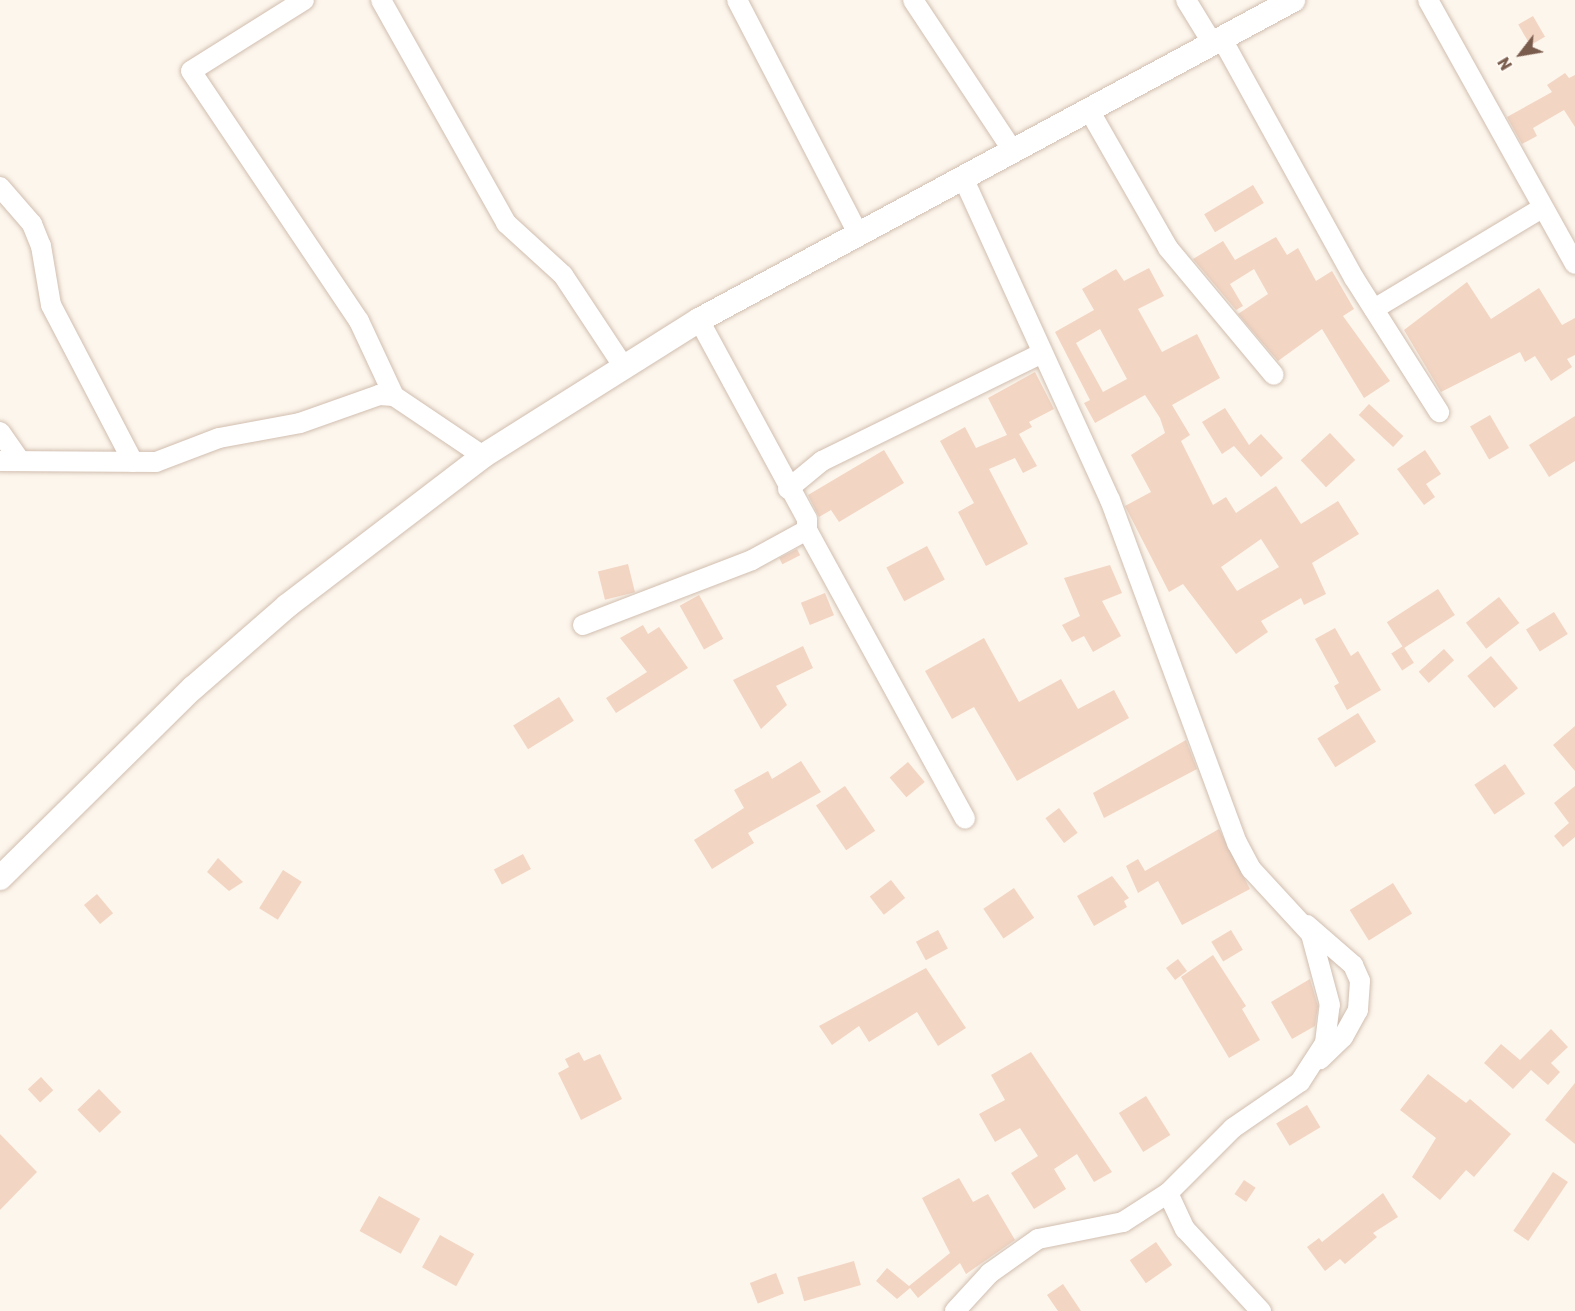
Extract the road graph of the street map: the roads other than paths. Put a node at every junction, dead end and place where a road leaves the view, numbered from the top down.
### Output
1 (304, 0) edge
2 (381, 0) edge
3 (737, 0) edge
4 (912, 0) edge
5 (1186, 0) edge
6 (1293, 0) edge
7 (1428, 0) edge
8 (1218, 41) junction
9 (1089, 110) junction
10 (1013, 151) junction
11 (963, 178) junction
12 (0, 188) edge
13 (1542, 208) junction
14 (859, 235) junction
15 (1575, 264) edge
16 (1374, 309) junction
17 (699, 320) junction
18 (1040, 354) junction
19 (622, 364) junction
20 (1274, 375) dead end
21 (394, 396) junction
22 (1439, 412) dead end
23 (0, 432) edge
24 (483, 456) junction
25 (20, 460) junction
26 (0, 461) edge
27 (133, 462) junction
28 (788, 489) junction
29 (807, 530) junction
30 (583, 625) dead end
31 (965, 819) dead end
32 (0, 878) edge
33 (1299, 920) junction
34 (1316, 1062) junction
35 (1168, 1193) junction
36 (1151, 1206) junction
37 (1185, 1229) junction
38 (955, 1311) edge
39 (1261, 1311) edge

1 - 21 street
2 - 19 street
3 - 14 street
4 - 10 street
5 - 8 street
6 - 8 street
7 - 13 street
8 - 9 street
8 - 16 street
9 - 10 street
9 - 20 street
10 - 11 street
11 - 14 street
11 - 18 street
12 - 27 street
13 - 15 street
13 - 16 street
14 - 17 street
16 - 22 street
17 - 19 street
17 - 28 street
18 - 28 street
18 - 33 street
19 - 24 street
21 - 24 street
21 - 27 street
23 - 25 street
24 - 32 street
25 - 26 street
25 - 27 street
28 - 29 street
29 - 30 street
29 - 31 street
33 - 34 street
33 - 34 street
34 - 35 street
35 - 36 street
35 - 37 street
36 - 37 street
36 - 38 street
37 - 39 street

